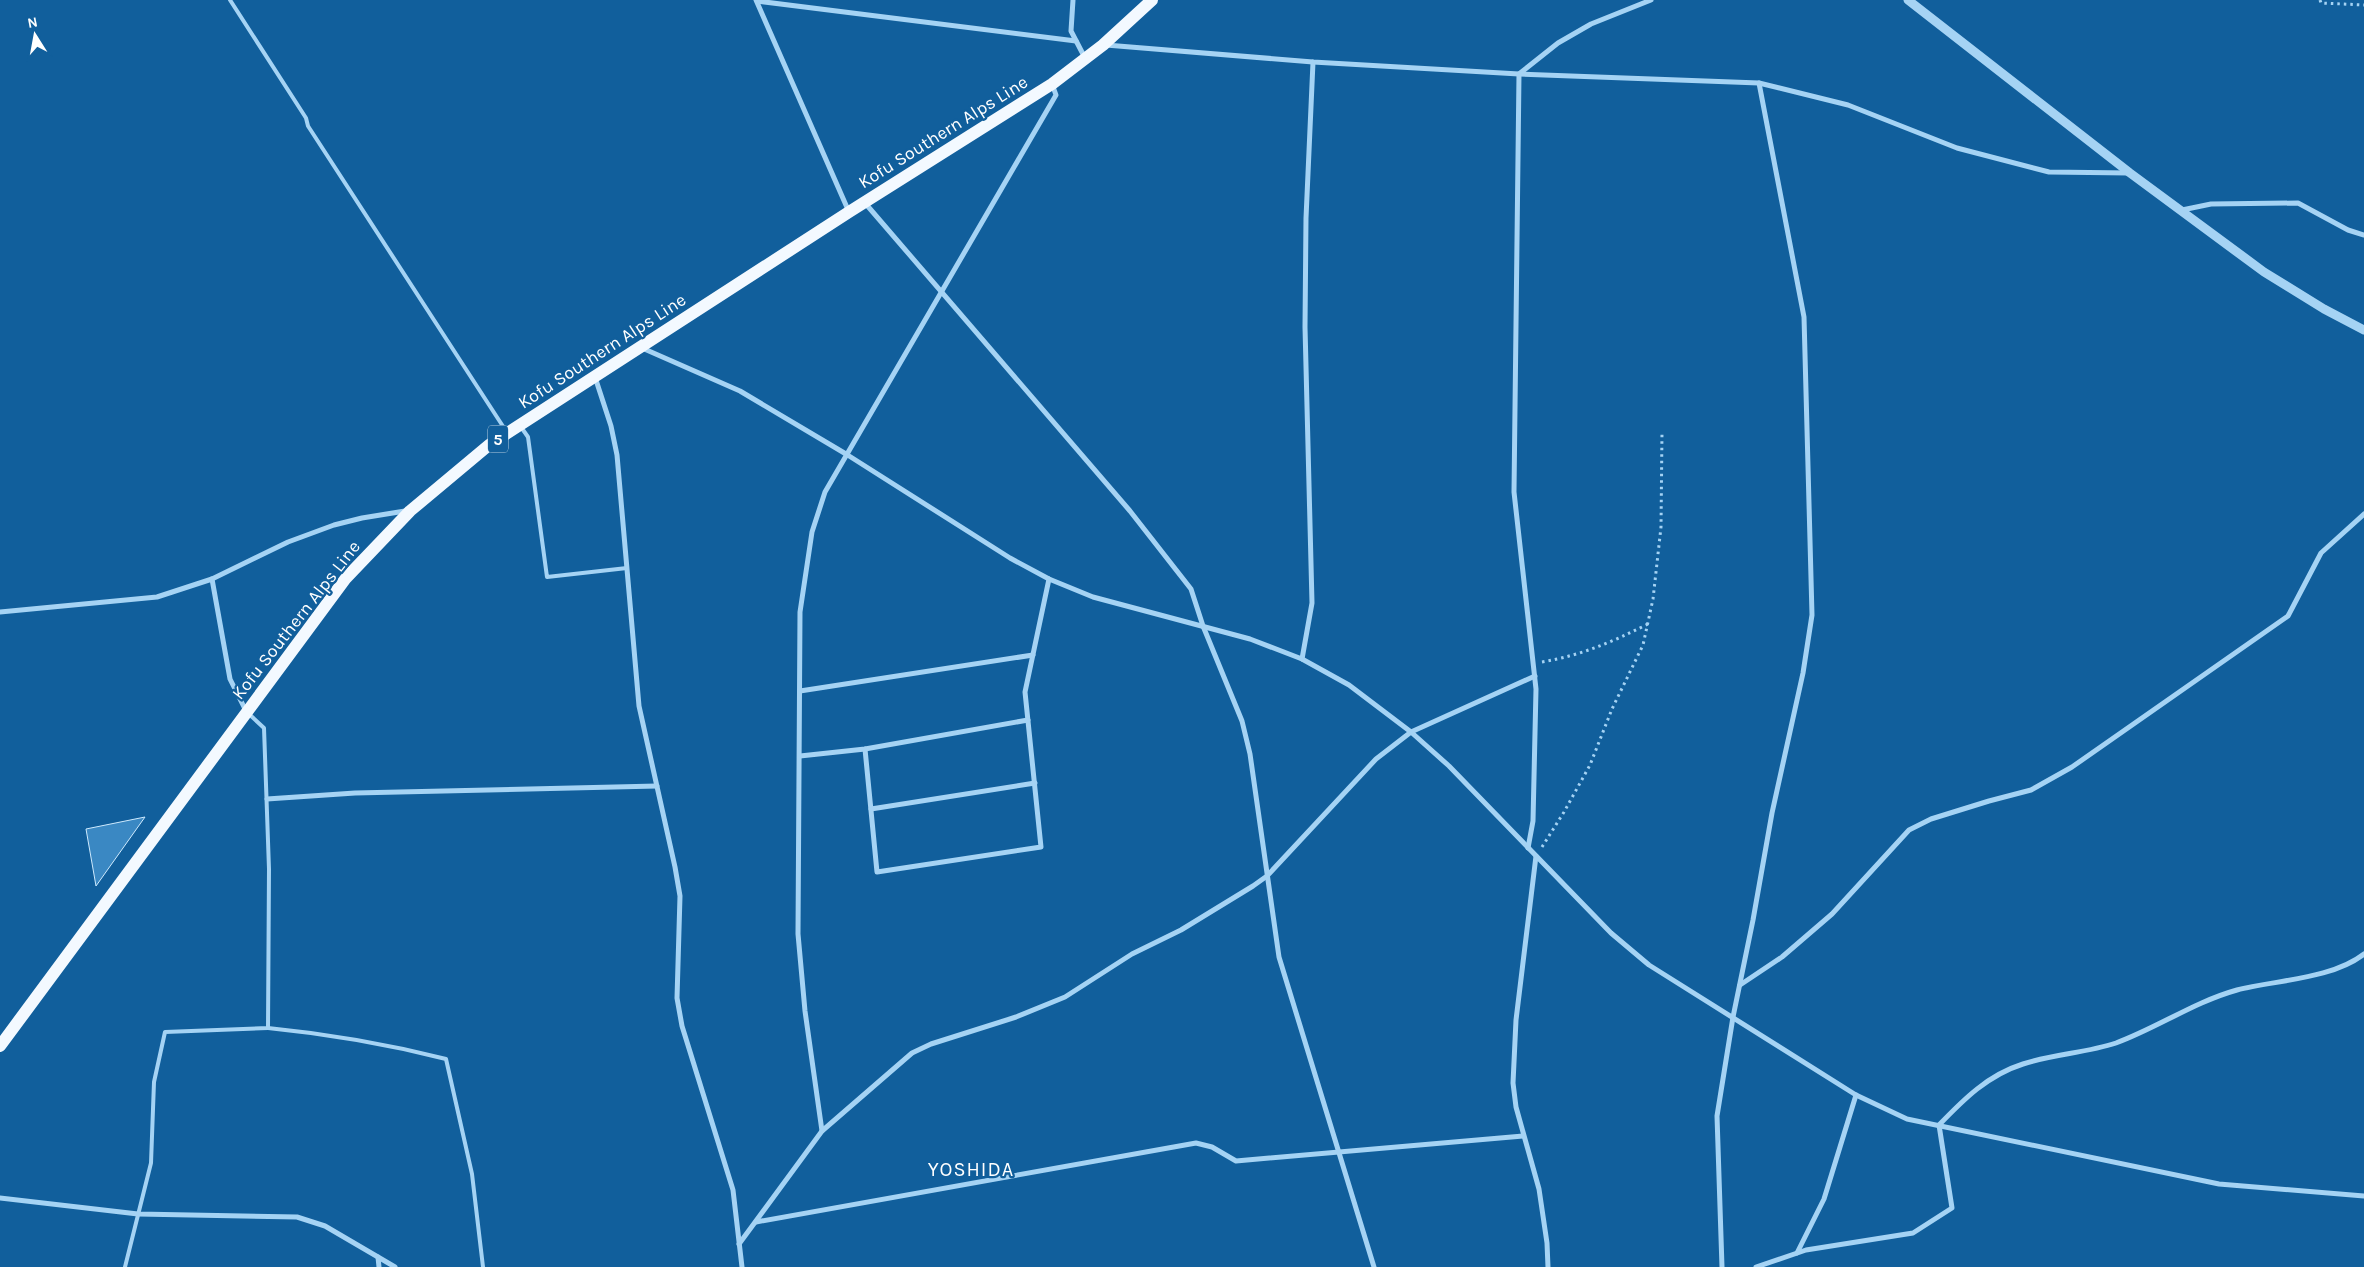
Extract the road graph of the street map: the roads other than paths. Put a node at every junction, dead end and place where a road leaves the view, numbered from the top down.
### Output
1 (230, 0) edge
2 (1073, 0) edge
3 (1152, 0) edge
4 (1651, 0) edge
5 (1908, 0) edge
6 (757, 1) edge
7 (1076, 41) junction
8 (1103, 45) junction
9 (1085, 59) junction
10 (1313, 62) junction
11 (1519, 74) junction
12 (1759, 83) junction
13 (1052, 84) junction
14 (2130, 173) junction
15 (864, 202) junction
16 (2182, 210) junction
17 (849, 212) junction
18 (2364, 235) edge
19 (940, 291) junction
20 (2364, 330) edge
21 (640, 347) junction
22 (594, 376) junction
23 (520, 425) junction
24 (507, 433) junction
25 (846, 454) junction
26 (410, 511) junction
27 (2364, 514) edge
28 (627, 568) junction
29 (212, 579) junction
30 (1049, 579) junction
31 (0, 612) edge
32 (1202, 626) junction
33 (1033, 655) junction
34 (1302, 659) junction
35 (1535, 676) junction
36 (800, 691) junction
37 (246, 712) junction
38 (1028, 720) junction
39 (1411, 732) junction
40 (864, 749) junction
41 (800, 756) junction
42 (1035, 783) junction
43 (657, 786) junction
44 (267, 799) junction
45 (871, 809) junction
46 (1528, 848) junction
47 (1536, 856) junction
48 (1267, 876) junction
49 (2364, 954) edge
50 (1740, 985) junction
51 (1733, 1017) junction
52 (268, 1028) junction
53 (0, 1046) edge
54 (1856, 1095) junction
55 (1939, 1125) junction
56 (822, 1130) junction
57 (1523, 1136) junction
58 (1338, 1153) junction
59 (2364, 1196) edge
60 (0, 1198) edge
61 (138, 1214) junction
62 (755, 1222) junction
63 (739, 1244) junction
64 (1797, 1253) junction
65 (378, 1257) junction
66 (1764, 1266) edge
67 (125, 1267) edge
68 (380, 1267) edge
69 (395, 1267) edge
70 (483, 1267) edge
71 (742, 1267) edge
72 (1374, 1267) edge
73 (1548, 1267) edge
74 (1722, 1267) edge
75 (1756, 1267) edge

1 - 24 lane
2 - 7 street
3 - 8 main road, Kofu Southern Alps Line / 5
4 - 11 street
5 - 14 street
6 - 7 street
6 - 17 street
7 - 9 street
8 - 9 main road, Kofu Southern Alps Line / 5
8 - 10 street
9 - 13 main road, Kofu Southern Alps Line / 5
10 - 11 street
10 - 34 street
11 - 12 street
11 - 35 street
12 - 14 street
12 - 50 street
13 - 15 main road, Kofu Southern Alps Line / 5
13 - 19 street
14 - 16 street
15 - 17 main road, Kofu Southern Alps Line / 5
15 - 19 street
16 - 18 street
16 - 20 street
17 - 21 main road, Kofu Southern Alps Line / 5
19 - 25 street
19 - 32 street
21 - 22 main road, Kofu Southern Alps Line / 5
21 - 25 street
22 - 23 main road, Kofu Southern Alps Line / 5
22 - 28 street
23 - 24 main road, Kofu Southern Alps Line / 5
23 - 28 lane
24 - 26 main road, Kofu Southern Alps Line / 5
25 - 30 street
25 - 36 street
26 - 29 street
26 - 37 main road, Kofu Southern Alps Line / 5
27 - 50 street
28 - 43 street
29 - 31 street
29 - 37 street
30 - 32 street
30 - 33 street
32 - 34 street
32 - 48 street
33 - 36 street
33 - 38 street
34 - 39 street
35 - 39 street
35 - 46 street
36 - 41 street
37 - 44 lane
37 - 53 main road, Kofu Southern Alps Line / 5
38 - 40 street
38 - 42 street
39 - 46 street
39 - 48 street
40 - 41 street
40 - 45 street
41 - 56 street
42 - 45 street
42 - 45 street
43 - 44 street
43 - 63 street
44 - 52 lane
46 - 47 street
47 - 51 street
47 - 57 street
48 - 56 street
48 - 58 street
49 - 55 street
50 - 51 street
51 - 54 street
51 - 74 street
52 - 61 lane
52 - 70 lane
54 - 55 street
54 - 64 street
55 - 59 street
55 - 64 street
56 - 62 street
57 - 58 street
57 - 73 street
58 - 62 street
58 - 72 street
60 - 61 street
61 - 65 street
61 - 67 lane
62 - 63 street
63 - 71 street
64 - 66 street
65 - 68 street
65 - 69 street
66 - 75 street

